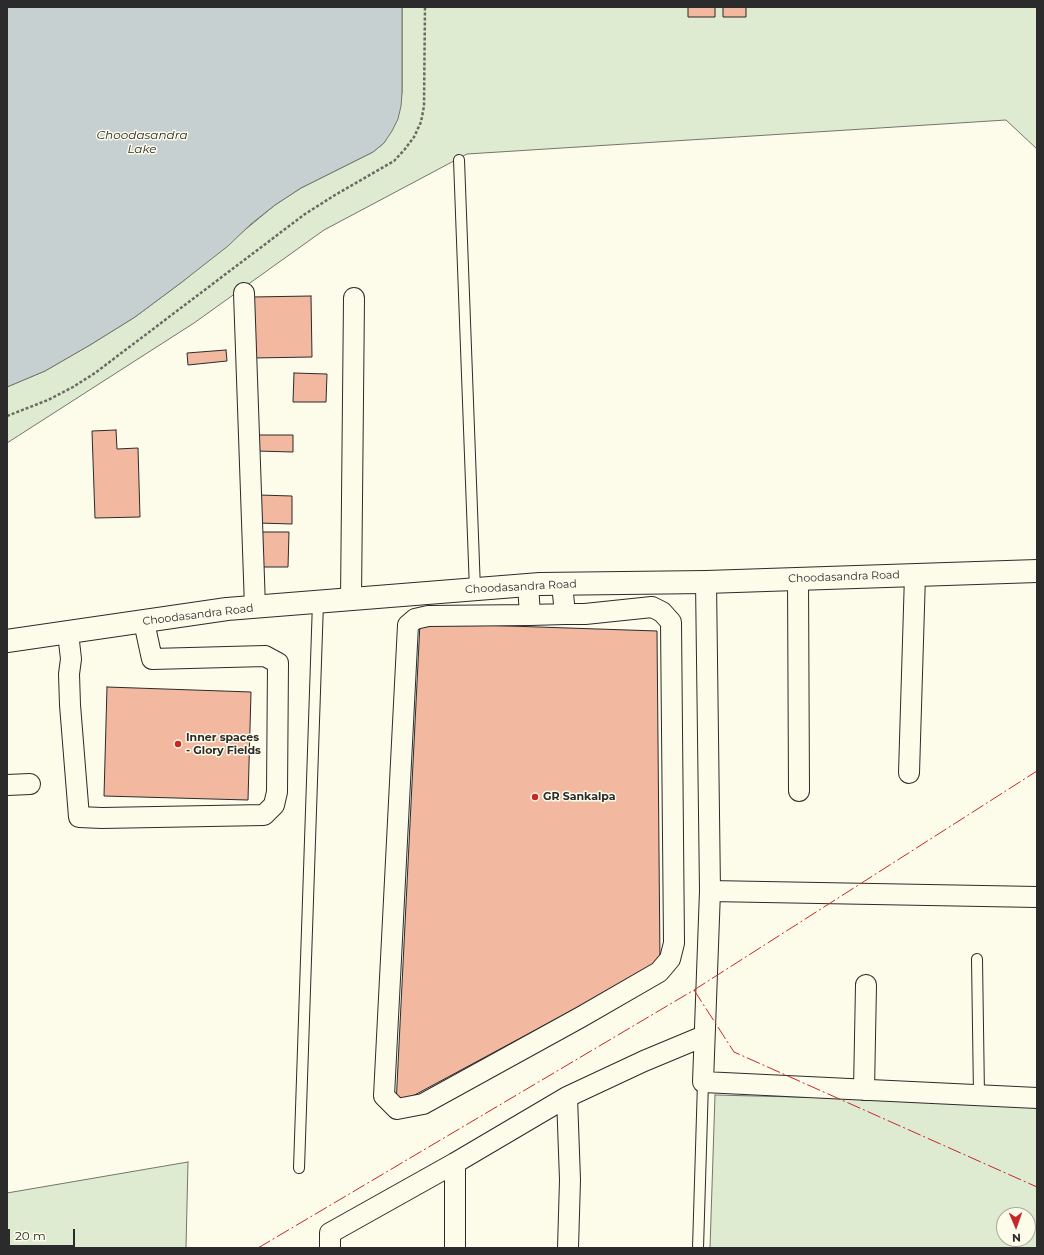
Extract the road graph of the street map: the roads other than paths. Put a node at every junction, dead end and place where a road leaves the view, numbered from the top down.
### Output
1 (459, 160) dead end
2 (244, 293) dead end
3 (354, 298) dead end
4 (1037, 571) edge
5 (915, 575) junction
6 (798, 579) junction
7 (706, 582) junction
8 (562, 584) junction
9 (528, 586) junction
10 (475, 590) junction
11 (351, 600) junction
12 (318, 602) junction
13 (255, 607) junction
14 (565, 614) junction
15 (530, 615) junction
16 (144, 622) junction
17 (68, 633) junction
18 (7, 641) edge
19 (909, 773) dead end
20 (30, 784) dead end
21 (7, 785) edge
22 (799, 791) dead end
23 (710, 890) junction
24 (1037, 897) edge
25 (977, 959) dead end
26 (866, 985) dead end
27 (704, 1036) junction
28 (703, 1082) junction
29 (864, 1090) junction
30 (979, 1095) junction
31 (567, 1097) junction
32 (1037, 1098) edge
33 (455, 1163) junction
34 (299, 1168) dead end
35 (330, 1248) edge
36 (455, 1248) edge
37 (568, 1248) edge
38 (698, 1248) edge

1 - 10 lane
2 - 13 street
3 - 11 street
4 - 5 street, Choodasandra Road
5 - 6 street, Choodasandra Road
5 - 19 street
6 - 7 street, Choodasandra Road
6 - 22 street
7 - 8 street, Choodasandra Road
7 - 23 street
8 - 9 street, Choodasandra Road
8 - 14 street
9 - 10 street, Choodasandra Road
9 - 15 street
10 - 11 street, Choodasandra Road
11 - 12 street, Choodasandra Road
12 - 13 street, Choodasandra Road
12 - 34 lane
13 - 16 street, Choodasandra Road
14 - 15 street
14 - 15 street
16 - 17 street, Choodasandra Road
16 - 17 street
17 - 18 street, Choodasandra Road
20 - 21 street
23 - 24 street
23 - 27 street
25 - 30 lane
26 - 29 street
27 - 28 street
27 - 31 street
28 - 29 street
28 - 38 lane
29 - 30 street
30 - 32 street
31 - 33 street
31 - 37 street
33 - 35 street
33 - 36 street

